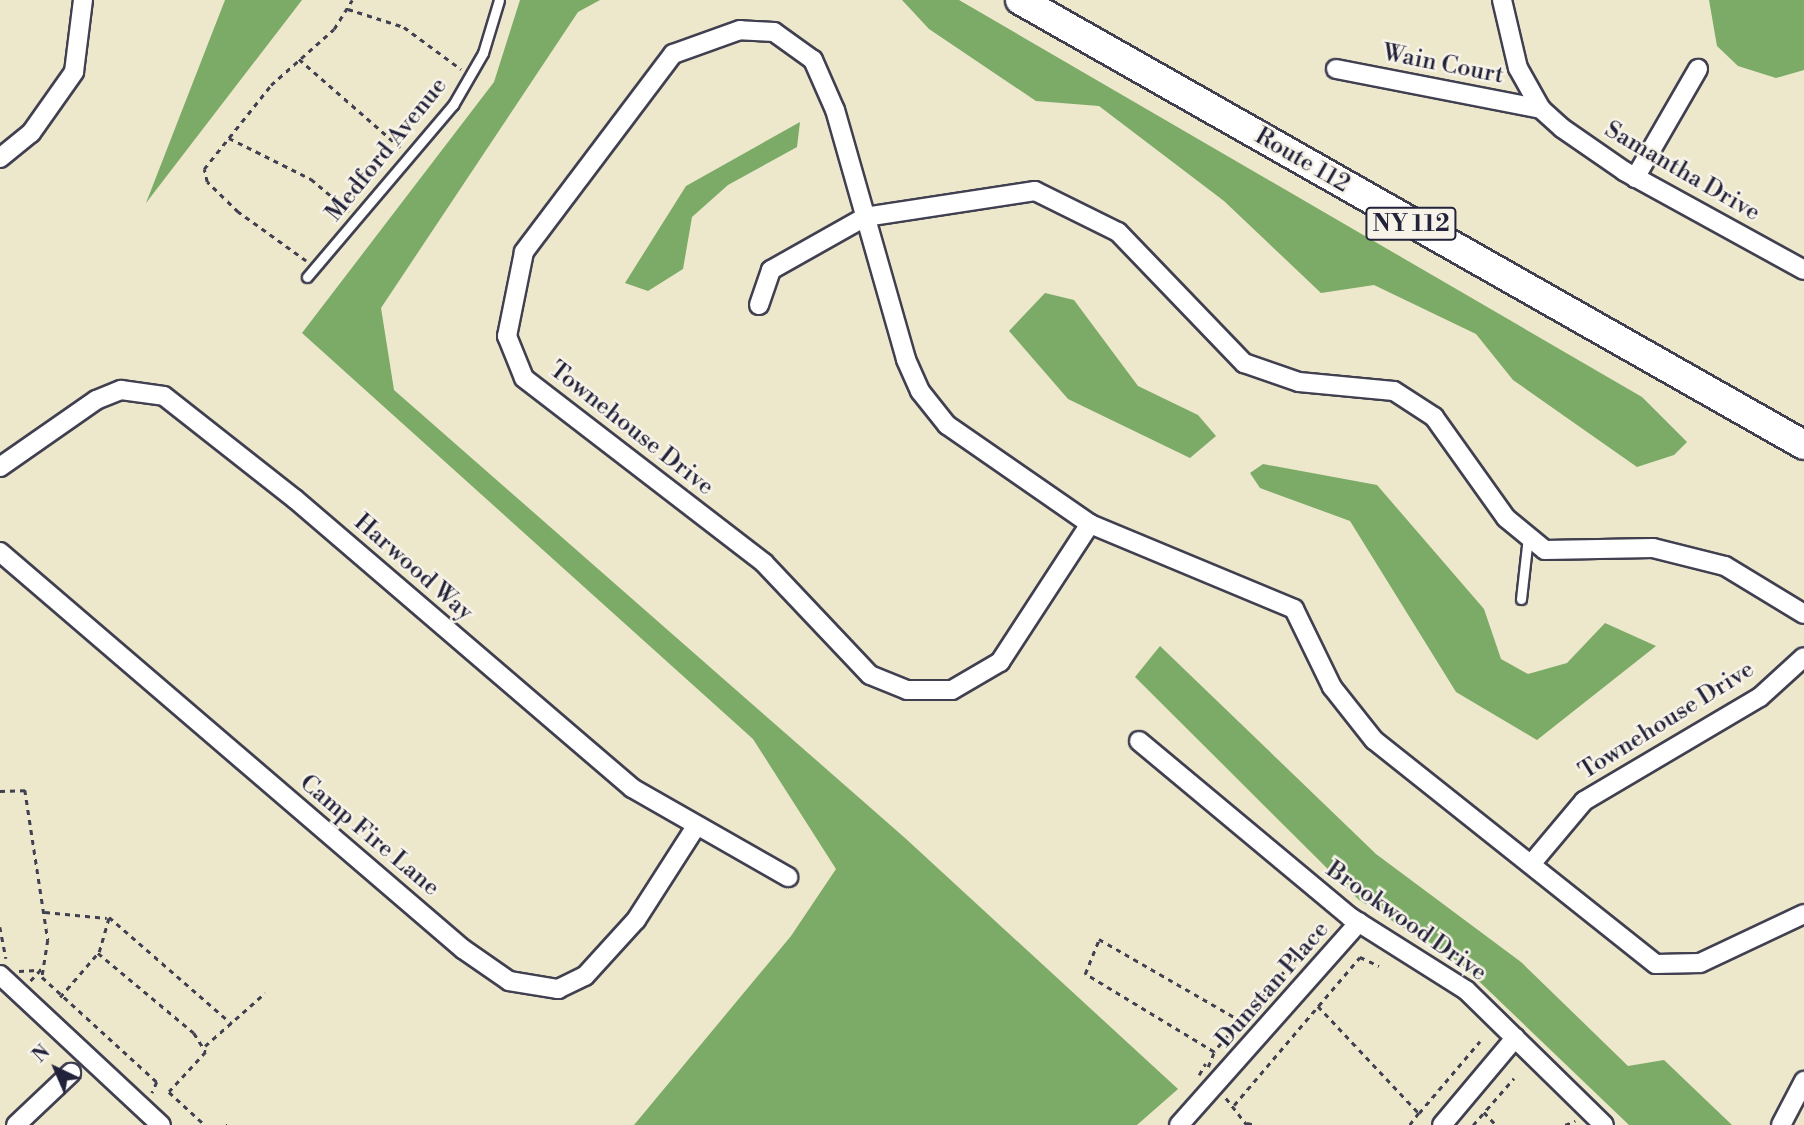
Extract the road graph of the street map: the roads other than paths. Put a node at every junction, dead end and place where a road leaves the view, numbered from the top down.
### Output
1 (83, 0) edge
2 (499, 0) edge
3 (1020, 0) edge
4 (1502, 0) edge
5 (1336, 69) dead end
6 (1698, 69) dead end
7 (1541, 109) junction
8 (0, 158) edge
9 (1635, 178) junction
10 (865, 217) junction
11 (1804, 270) edge
12 (307, 277) dead end
13 (759, 305) dead end
14 (1804, 445) edge
15 (0, 467) edge
16 (1090, 524) junction
17 (1528, 537) junction
18 (0, 552) edge
19 (1521, 599) dead end
20 (1804, 614) edge
21 (1804, 657) edge
22 (1139, 741) dead end
23 (695, 828) junction
24 (1532, 863) junction
25 (788, 877) dead end
26 (1804, 914) edge
27 (1359, 922) junction
28 (0, 975) edge
29 (1515, 1038) junction
30 (71, 1073) dead end
31 (1804, 1081) edge
32 (152, 1115) edge
33 (16, 1125) edge
34 (1179, 1125) edge
35 (1441, 1125) edge
36 (1604, 1125) edge
37 (1781, 1125) edge

1 - 8 street
2 - 12 lane, Medford Avenue
3 - 14 main road, Route 112 / NY 112
4 - 7 street
5 - 7 street, Wain Court
6 - 9 street
7 - 9 street, Samantha Drive
9 - 11 street, Samantha Drive
10 - 13 street
10 - 16 street, Townehouse Drive
10 - 16 street, Townehouse Drive
10 - 17 street
15 - 23 street, Harwood Way
16 - 24 street, Townehouse Drive
17 - 19 lane
17 - 20 street
18 - 23 street, Camp Fire Lane
21 - 24 street, Townehouse Drive
22 - 27 street, Brookwood Drive
23 - 25 street, Harwood Way
24 - 26 street, Townehouse Drive
27 - 29 street, Brookwood Drive
27 - 34 street, Dunstan Place
28 - 32 street
29 - 35 street
29 - 36 street, Brookwood Drive
30 - 33 street
31 - 37 street

